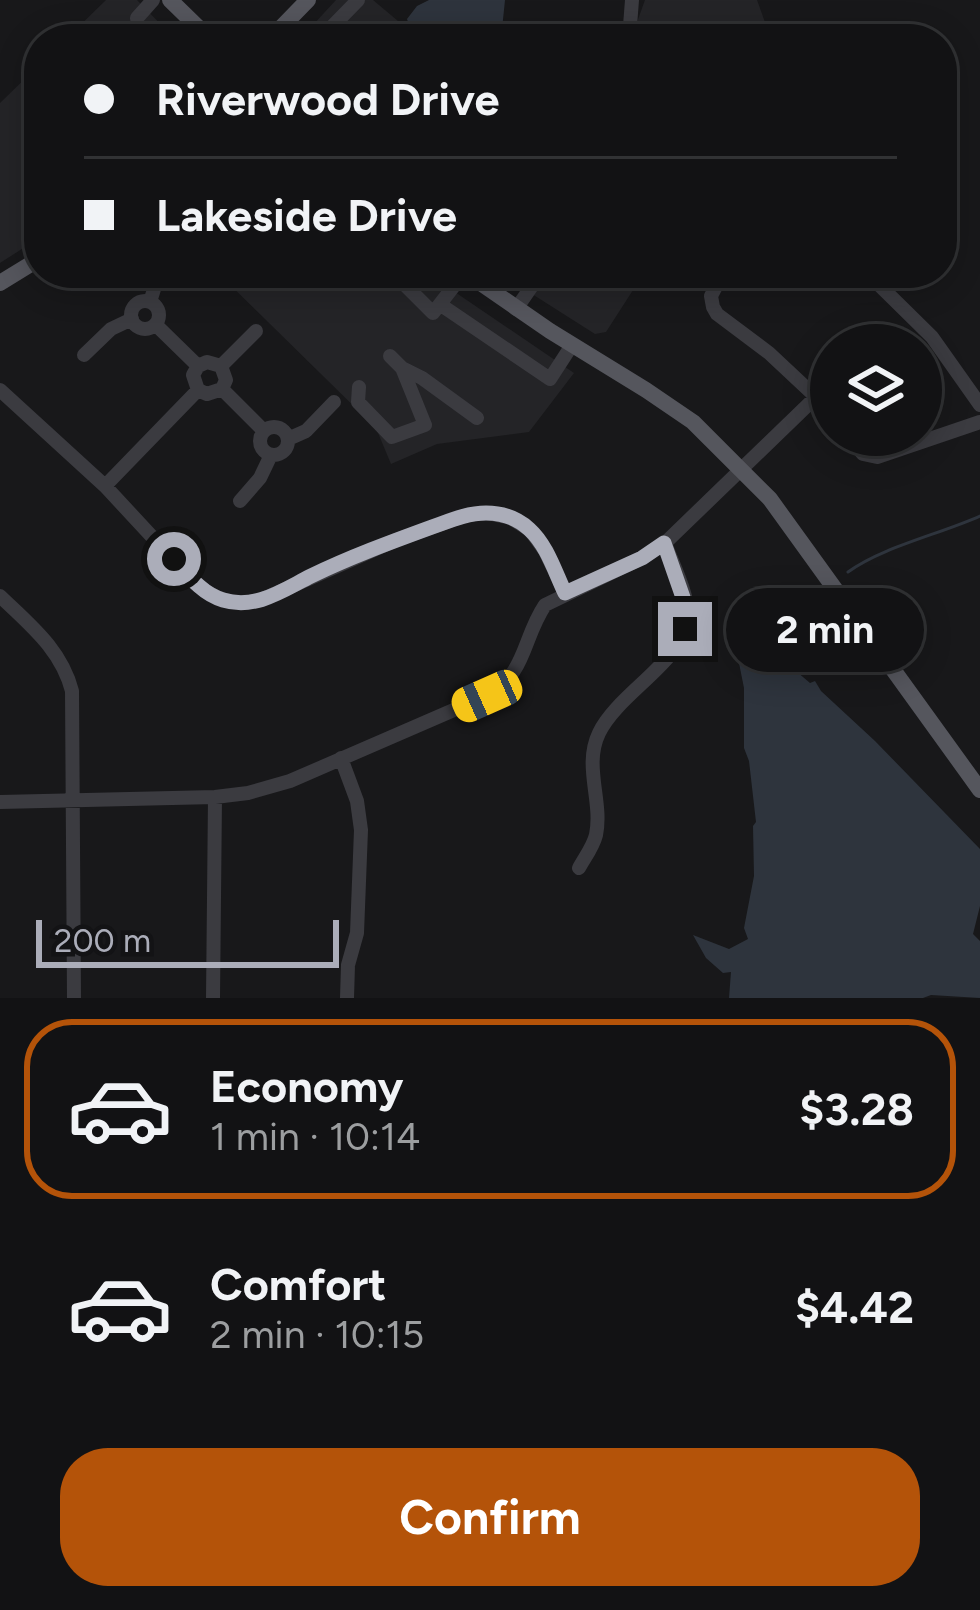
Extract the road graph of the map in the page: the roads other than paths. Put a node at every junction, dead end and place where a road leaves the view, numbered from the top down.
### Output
1 (153, 0) edge
2 (170, 0) edge
3 (308, 0) edge
4 (358, 0) edge
5 (138, 24) edge
6 (195, 24) edge
7 (285, 24) edge
8 (335, 24) edge
9 (154, 288) edge
10 (407, 288) edge
11 (454, 288) edge
12 (486, 288) edge
13 (531, 288) edge
14 (714, 288) edge
15 (884, 288) edge
16 (150, 302) junction
17 (441, 305) junction
18 (516, 309) junction
19 (132, 319) junction
20 (156, 325) junction
21 (256, 331) dead end
22 (572, 345) junction
23 (85, 355) dead end
24 (390, 356) dead end
25 (198, 366) junction
26 (221, 366) junction
27 (402, 368) junction
28 (359, 387) dead end
29 (222, 389) junction
30 (0, 390) edge
31 (198, 390) junction
32 (810, 391) edge
33 (334, 402) dead end
34 (810, 403) edge
35 (980, 405) edge
36 (478, 418) dead end
37 (978, 427) edge
38 (264, 431) junction
39 (942, 438) edge
40 (288, 439) junction
41 (271, 455) junction
42 (742, 469) junction
43 (105, 486) junction
44 (240, 501) dead end
45 (664, 543) junction
46 (565, 593) junction
47 (0, 596) edge
48 (341, 758) junction
49 (980, 790) edge
50 (215, 797) junction
51 (74, 800) junction
52 (0, 802) edge
53 (579, 868) dead end
54 (74, 998) edge
55 (213, 998) edge
56 (347, 998) edge

1 - 5 street
2 - 6 main road
3 - 7 main road
4 - 8 street
9 - 16 street
10 - 17 street
11 - 17 street
12 - 18 main road
13 - 18 street
14 - 32 street
15 - 35 street
16 - 19 street
16 - 20 street
17 - 22 street
18 - 22 main road
19 - 20 street
19 - 23 street
20 - 25 street
21 - 26 street
22 - 42 main road
24 - 27 street
25 - 26 street
25 - 31 street
26 - 29 street
27 - 28 street
27 - 36 street
29 - 31 street
29 - 38 street
30 - 43 street
31 - 43 street
33 - 40 street
34 - 42 street
37 - 39 street
38 - 40 street
38 - 41 street
40 - 41 street
41 - 44 street
42 - 45 street
42 - 49 main road
43 - 46 street
45 - 46 street
45 - 53 street
46 - 48 street
47 - 51 street
48 - 50 street
48 - 56 street
50 - 51 street
50 - 55 street
51 - 52 street
51 - 54 street

